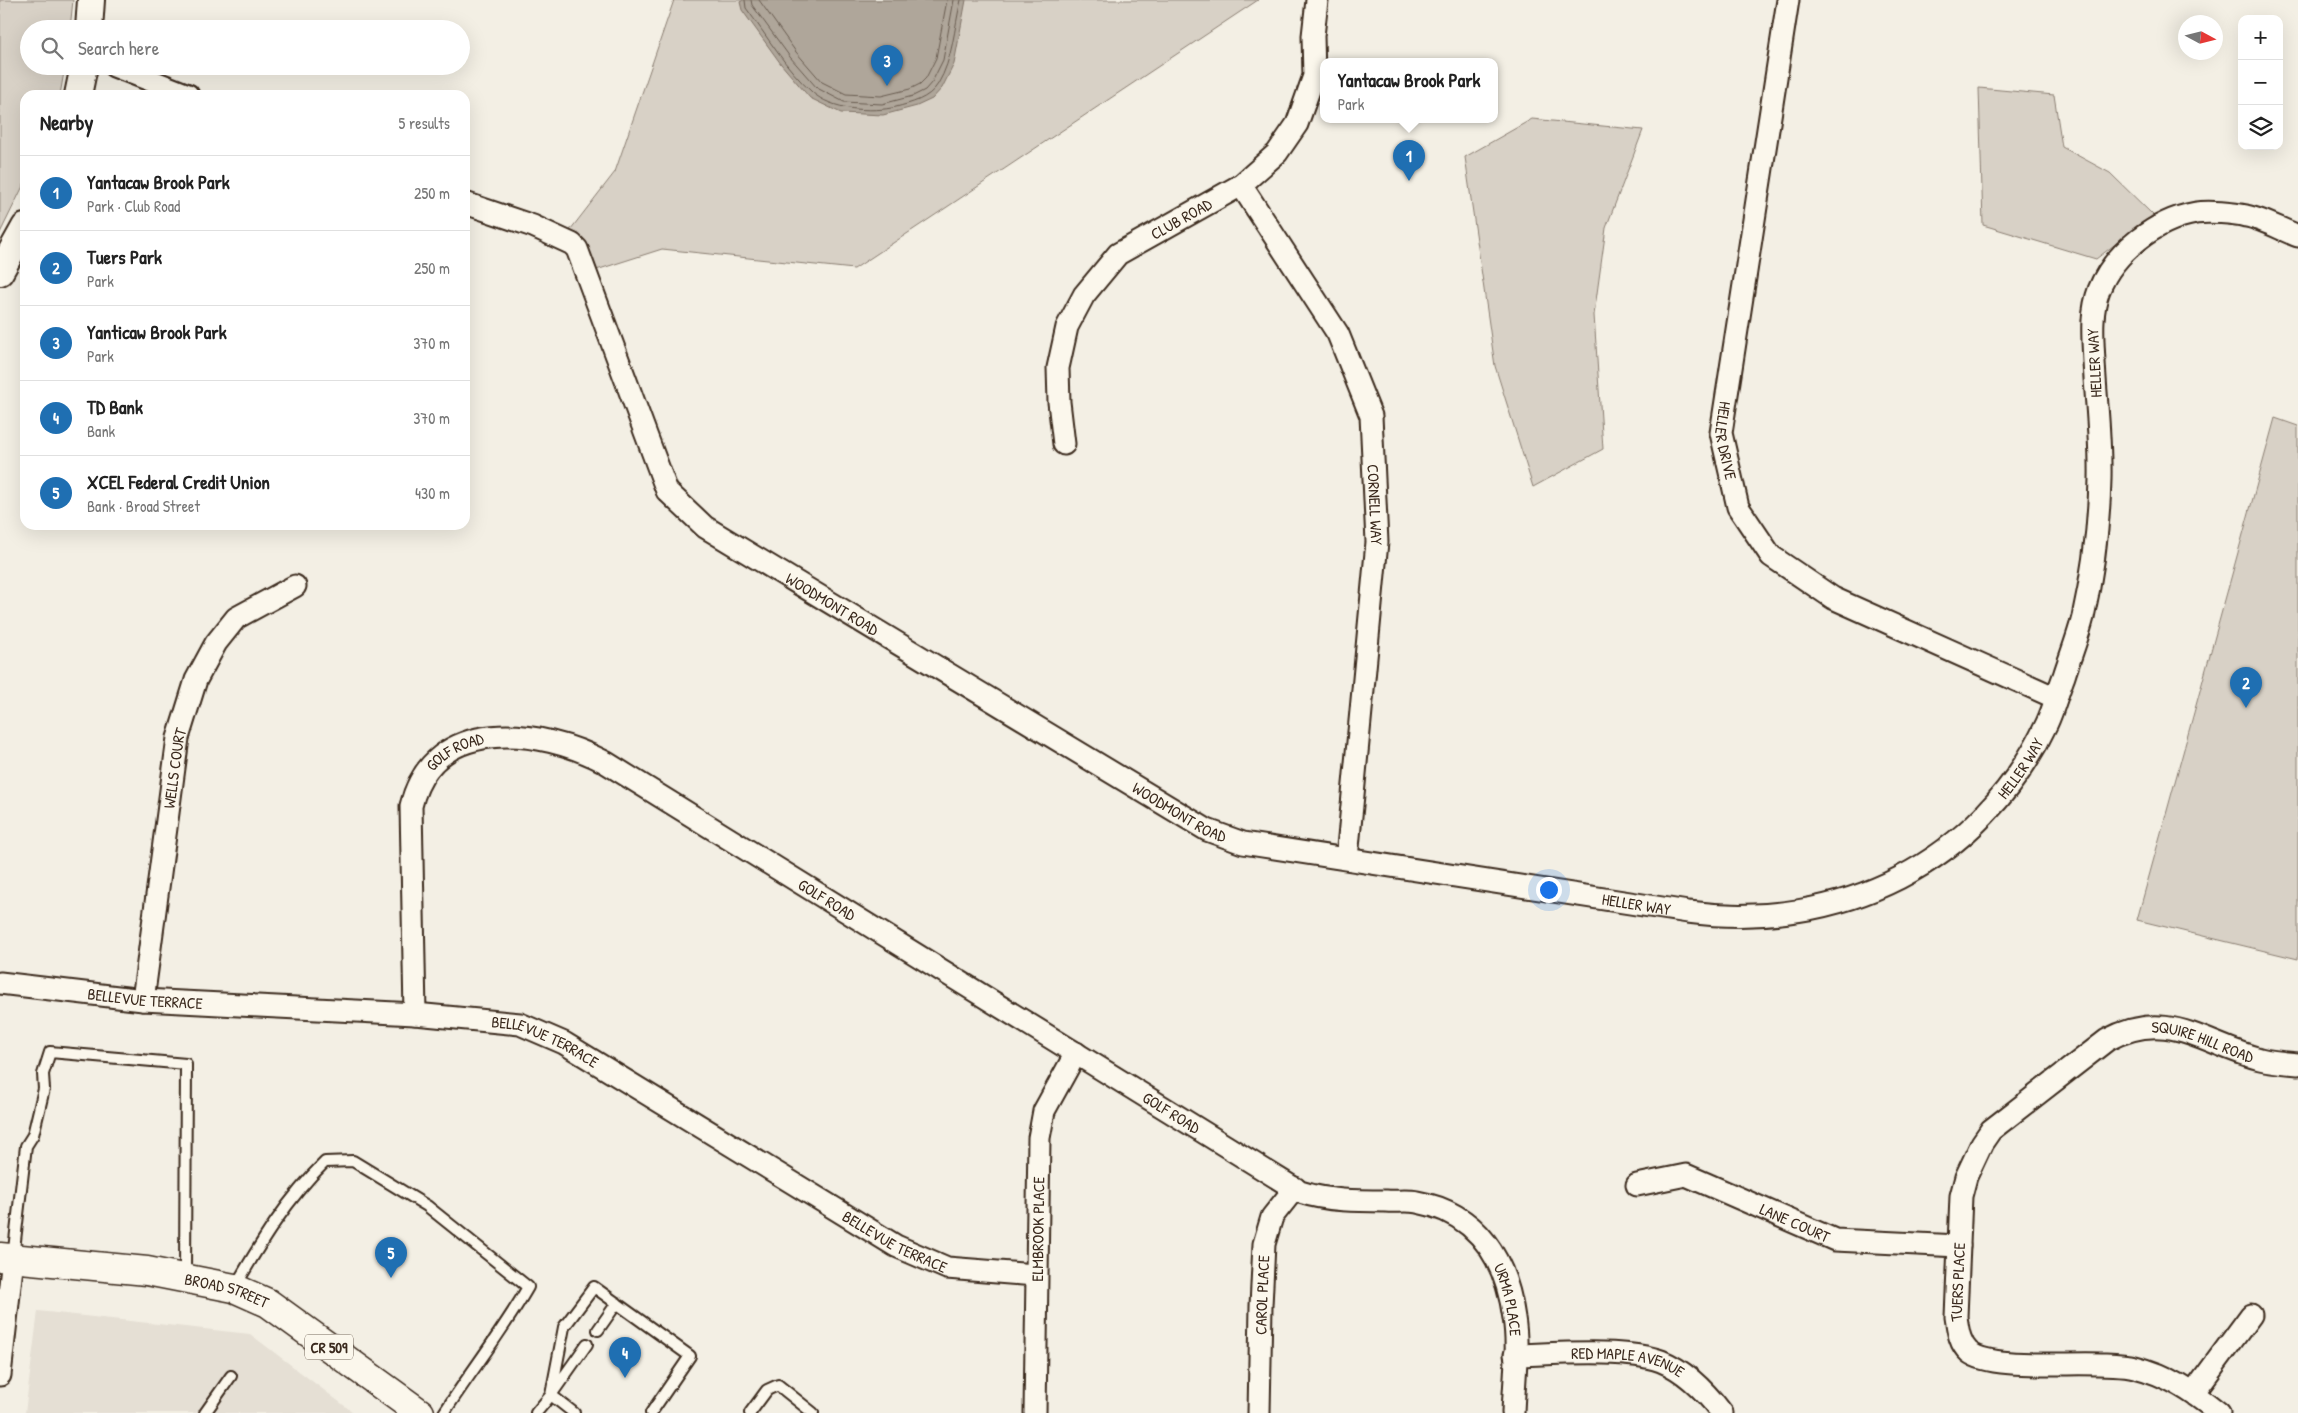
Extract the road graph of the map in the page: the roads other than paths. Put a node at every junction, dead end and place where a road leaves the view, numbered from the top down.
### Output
1 (91, 0) edge
2 (1317, 0) edge
3 (1788, 0) edge
4 (90, 20) edge
5 (82, 75) edge
6 (137, 75) edge
7 (79, 90) edge
8 (175, 90) edge
9 (1241, 185) junction
10 (470, 205) edge
11 (20, 236) edge
12 (2298, 236) edge
13 (0, 272) edge
14 (1064, 444) dead end
15 (295, 586) dead end
16 (2056, 698) junction
17 (1347, 858) junction
18 (0, 983) edge
19 (143, 1000) junction
20 (415, 1014) junction
21 (2108, 1040) joint
22 (1076, 1053) junction
23 (2298, 1064) edge
24 (1637, 1184) dead end
25 (1295, 1188) junction
26 (1446, 1211) joint
27 (1959, 1246) junction
28 (6, 1258) edge
29 (1035, 1275) junction
30 (185, 1277) junction
31 (234, 1288) junction
32 (617, 1303) junction
33 (2250, 1315) dead end
34 (598, 1330) dead end
35 (587, 1344) dead end
36 (1515, 1355) junction
37 (0, 1375) edge
38 (231, 1376) dead end
39 (2194, 1392) junction
40 (551, 1395) junction
41 (205, 1413) edge
42 (420, 1413) edge
43 (444, 1413) edge
44 (536, 1413) edge
45 (574, 1413) edge
46 (651, 1413) edge
47 (750, 1413) edge
48 (813, 1413) edge
49 (1035, 1413) edge
50 (1259, 1413) edge
51 (1513, 1413) edge
52 (1722, 1413) edge
53 (2219, 1413) edge

1 - 4 street
2 - 9 street, CLUB ROAD
3 - 16 street, HELLER DRIVE
5 - 7 street
6 - 8 street
9 - 14 street, CLUB ROAD
9 - 17 street, CORNELL WAY
10 - 17 street, WOODMONT ROAD
11 - 13 street
12 - 16 street, HELLER WAY
15 - 19 street, WELLS COURT
16 - 17 street, HELLER WAY
18 - 19 street, BELLEVUE TERRACE
19 - 20 street, BELLEVUE TERRACE
20 - 22 street, GOLF ROAD
20 - 29 street, BELLEVUE TERRACE
21 - 23 street, SQUIRE HILL ROAD
21 - 27 street, TUERS PLACE
22 - 25 street, GOLF ROAD
22 - 29 street, ELMBROOK PLACE
24 - 27 street, LANE COURT
25 - 26 street, GOLF ROAD
25 - 50 street, CAROL PLACE
26 - 36 street, URMA PLACE
27 - 39 street, TUERS PLACE
28 - 30 main road, BROAD STREET / CR 509
28 - 30 lane
28 - 37 street
29 - 49 street, ELMBROOK PLACE
30 - 31 main road, BROAD STREET / CR 509
31 - 42 main road, BROAD STREET / CR 509
31 - 43 lane
32 - 34 lane
32 - 40 lane
32 - 46 lane
33 - 39 street
35 - 40 lane
36 - 51 street, URMA PLACE
36 - 52 street, RED MAPLE AVENUE
38 - 41 lane
39 - 53 street, TUERS PLACE
40 - 44 lane
40 - 45 lane
47 - 48 lane

